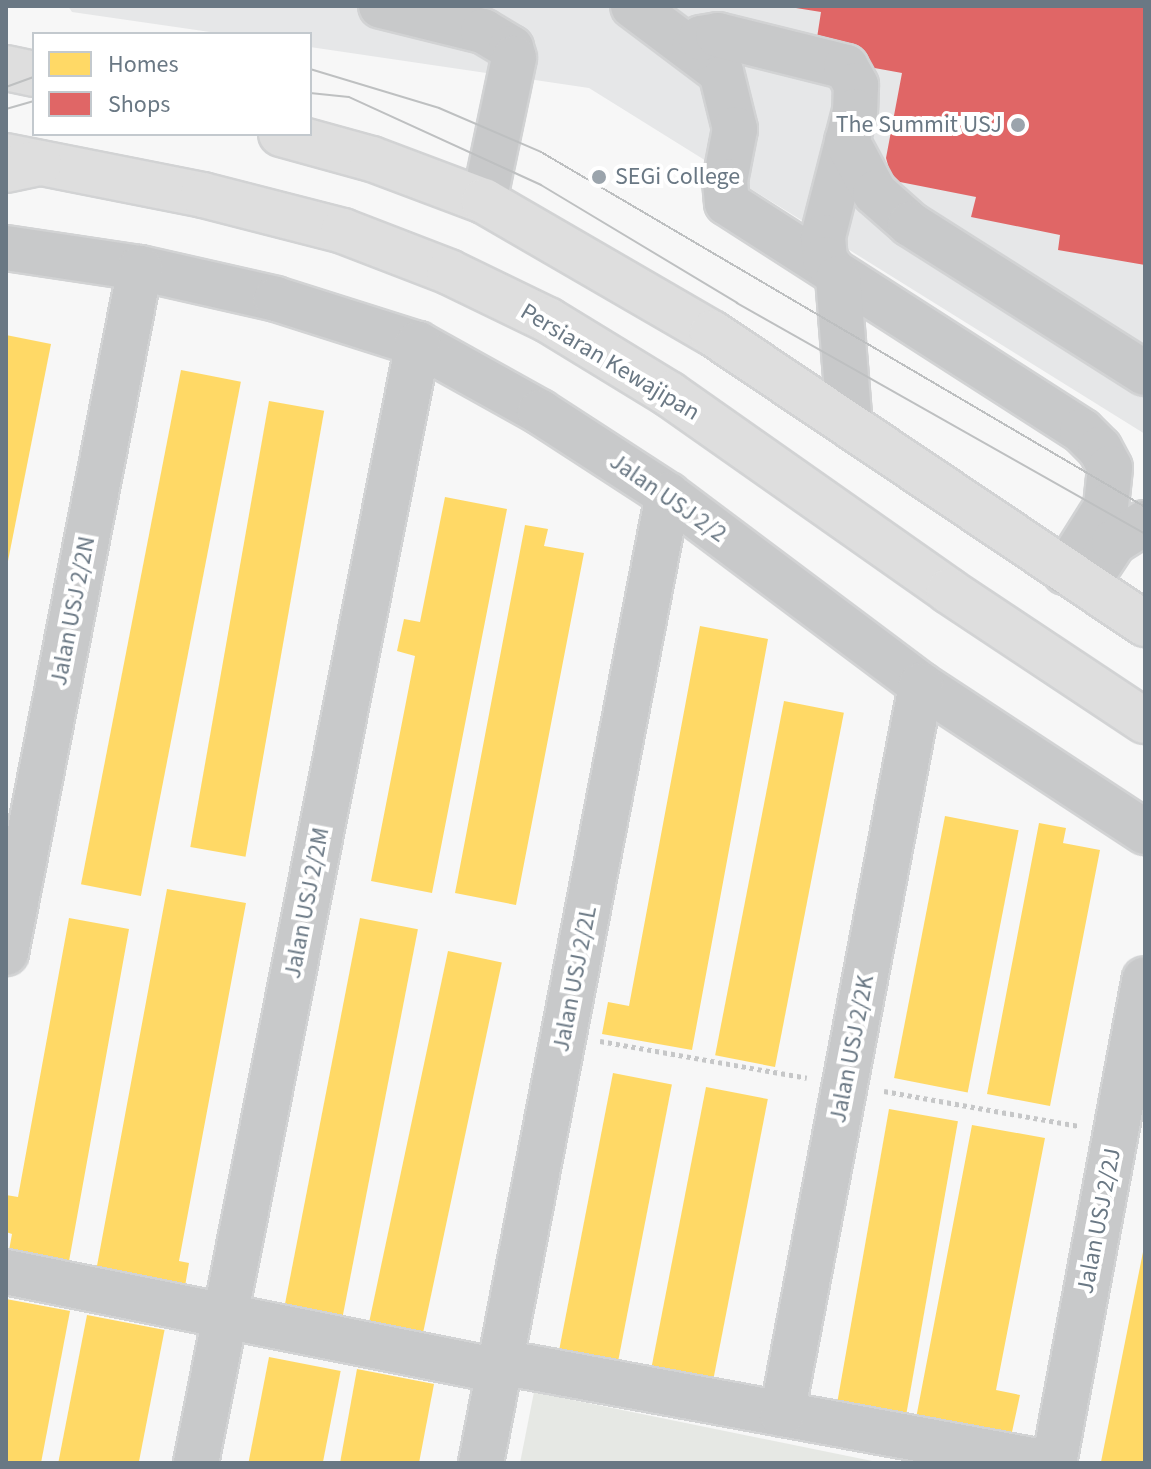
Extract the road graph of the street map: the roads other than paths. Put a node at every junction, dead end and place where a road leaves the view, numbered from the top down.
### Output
1 (381, 6) edge
2 (633, 6) edge
3 (694, 48) junction
4 (6, 68) edge
5 (32, 74) edge
6 (288, 136) edge
7 (847, 141) junction
8 (17, 163) edge
9 (484, 201) junction
10 (6, 248) edge
11 (140, 268) junction
12 (838, 278) junction
13 (418, 344) junction
14 (1145, 373) edge
15 (850, 426) junction
16 (668, 495) junction
17 (1145, 523) edge
18 (1075, 579) junction
19 (1145, 624) edge
20 (921, 685) junction
21 (1145, 721) edge
22 (1145, 832) edge
23 (14, 871) edge
24 (6, 953) edge
25 (1145, 979) edge
26 (6, 1272) edge
27 (225, 1316) junction
28 (500, 1366) junction
29 (782, 1414) junction
30 (196, 1463) edge
31 (481, 1463) edge
32 (1051, 1463) edge

1 - 9 street
2 - 3 street
3 - 7 street
3 - 12 street
4 - 5 main road
6 - 9 main road
7 - 12 street
7 - 14 street
8 - 21 main road, Persiaran Kewajipan
9 - 15 main road
10 - 11 street, Jalan USJ 2/2
11 - 13 street, Jalan USJ 2/2
11 - 23 street, Jalan USJ 2/2N
12 - 15 street
12 - 18 street
13 - 16 street, Jalan USJ 2/2
13 - 27 street, Jalan USJ 2/2M
15 - 18 main road
16 - 20 street, Jalan USJ 2/2
16 - 28 street, Jalan USJ 2/2L
17 - 18 street
18 - 19 main road
20 - 22 street, Jalan USJ 2/2
20 - 29 street, Jalan USJ 2/2K
23 - 24 street, Jalan USJ 2/2N
25 - 32 street, Jalan USJ 2/2J
26 - 27 street
27 - 28 street
27 - 30 street, Jalan USJ 2/2M
28 - 29 street
28 - 31 street, Jalan USJ 2/2L
29 - 32 street

